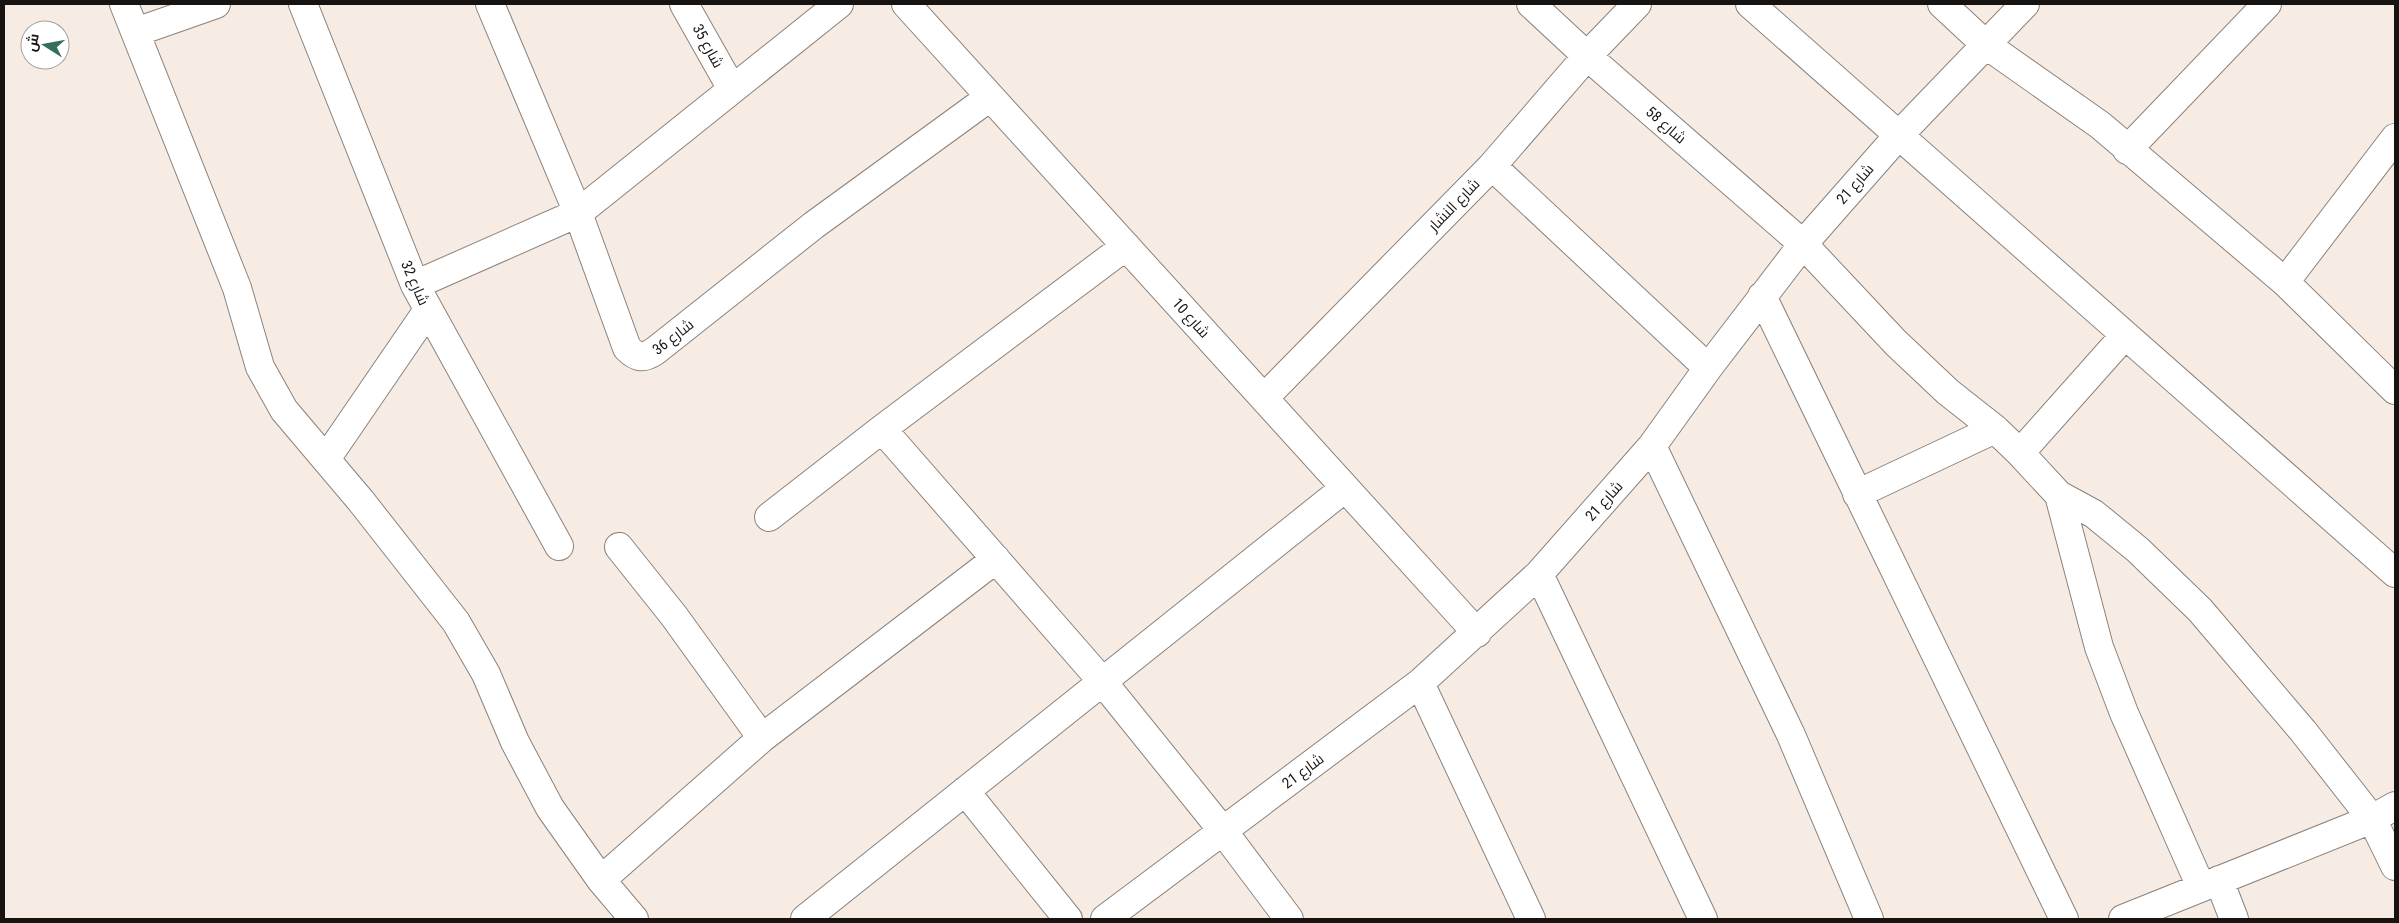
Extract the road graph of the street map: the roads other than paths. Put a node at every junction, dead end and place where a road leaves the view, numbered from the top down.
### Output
1 (124, 4) edge
2 (216, 4) edge
3 (303, 4) edge
4 (490, 4) edge
5 (684, 4) edge
6 (839, 4) edge
7 (906, 4) edge
8 (1531, 4) edge
9 (1637, 4) edge
10 (1750, 4) edge
11 (1942, 4) edge
12 (2025, 4) edge
13 (2267, 4) edge
14 (136, 32) junction
15 (1985, 44) junction
16 (1587, 56) junction
17 (732, 89) junction
18 (990, 97) junction
19 (1898, 136) junction
20 (2395, 138) edge
21 (2127, 150) junction
22 (1492, 166) junction
23 (578, 213) junction
24 (1803, 244) junction
25 (1126, 246) junction
26 (2285, 282) junction
27 (415, 285) junction
28 (1762, 296) junction
29 (428, 310) junction
30 (2125, 336) junction
31 (1708, 368) junction
32 (2395, 390) edge
33 (1264, 398) junction
34 (882, 429) junction
35 (1995, 429) junction
36 (1652, 446) junction
37 (2020, 453) junction
38 (326, 459) junction
39 (1345, 488) junction
40 (1857, 494) junction
41 (2059, 495) junction
42 (769, 517) dead end
43 (559, 546) dead end
44 (619, 547) dead end
45 (996, 560) junction
46 (2395, 573) edge
47 (1539, 574) junction
48 (1477, 633) junction
49 (1102, 682) junction
50 (1420, 683) junction
51 (762, 738) junction
52 (965, 791) junction
53 (2384, 813) edge
54 (1223, 831) junction
55 (2395, 866) edge
56 (601, 880) junction
57 (2210, 884) junction
58 (634, 919) edge
59 (805, 919) edge
60 (1068, 919) edge
61 (1105, 919) edge
62 (1289, 919) edge
63 (1531, 919) edge
64 (1703, 919) edge
65 (1869, 919) edge
66 (2064, 919) edge
67 (2123, 919) edge
68 (2234, 919) edge

1 - 14 street
2 - 14 street
3 - 27 street, شارع 32
4 - 23 street, شارع 36
5 - 17 street, شارع 35
6 - 17 street
7 - 18 street, شارع 10
8 - 16 street, شارع 58
9 - 16 street, شارع النشار
10 - 19 street
11 - 15 street
12 - 15 street, شارع 21
13 - 21 street
14 - 38 street
15 - 19 street, شارع 21
15 - 21 street
16 - 22 street, شارع النشار
16 - 24 street, شارع 58
17 - 23 street
18 - 23 street, شارع 36
18 - 25 street, شارع 10
19 - 24 street, شارع 21
19 - 30 street
20 - 26 street
21 - 26 street
22 - 31 street
22 - 33 street, شارع النشار
23 - 27 street
24 - 28 street, شارع 21
24 - 35 street, شارع 58
25 - 33 street, شارع 10
25 - 34 street
26 - 32 street
27 - 29 street, شارع 32
28 - 31 street, شارع 21
28 - 40 street
29 - 38 street
29 - 43 street, شارع 32
30 - 37 street
30 - 46 street
31 - 36 street, شارع 21
33 - 39 street, شارع 10
34 - 42 street
34 - 45 street
35 - 37 street, شارع 58
35 - 40 street
36 - 47 street, شارع 21
36 - 65 street
37 - 41 street, شارع 58
38 - 56 street
39 - 48 street, شارع 10
39 - 49 street
40 - 66 street
41 - 53 street
41 - 57 street
44 - 51 street
45 - 49 street
45 - 51 street
47 - 48 street, شارع 21
47 - 64 street
48 - 50 street, شارع 21
49 - 52 street
49 - 54 street
50 - 54 street, شارع 21
50 - 63 street
51 - 56 street
52 - 59 street
52 - 60 street
53 - 55 street
53 - 57 street
54 - 61 street, شارع 21
54 - 62 street
56 - 58 street
57 - 67 street
57 - 68 street

